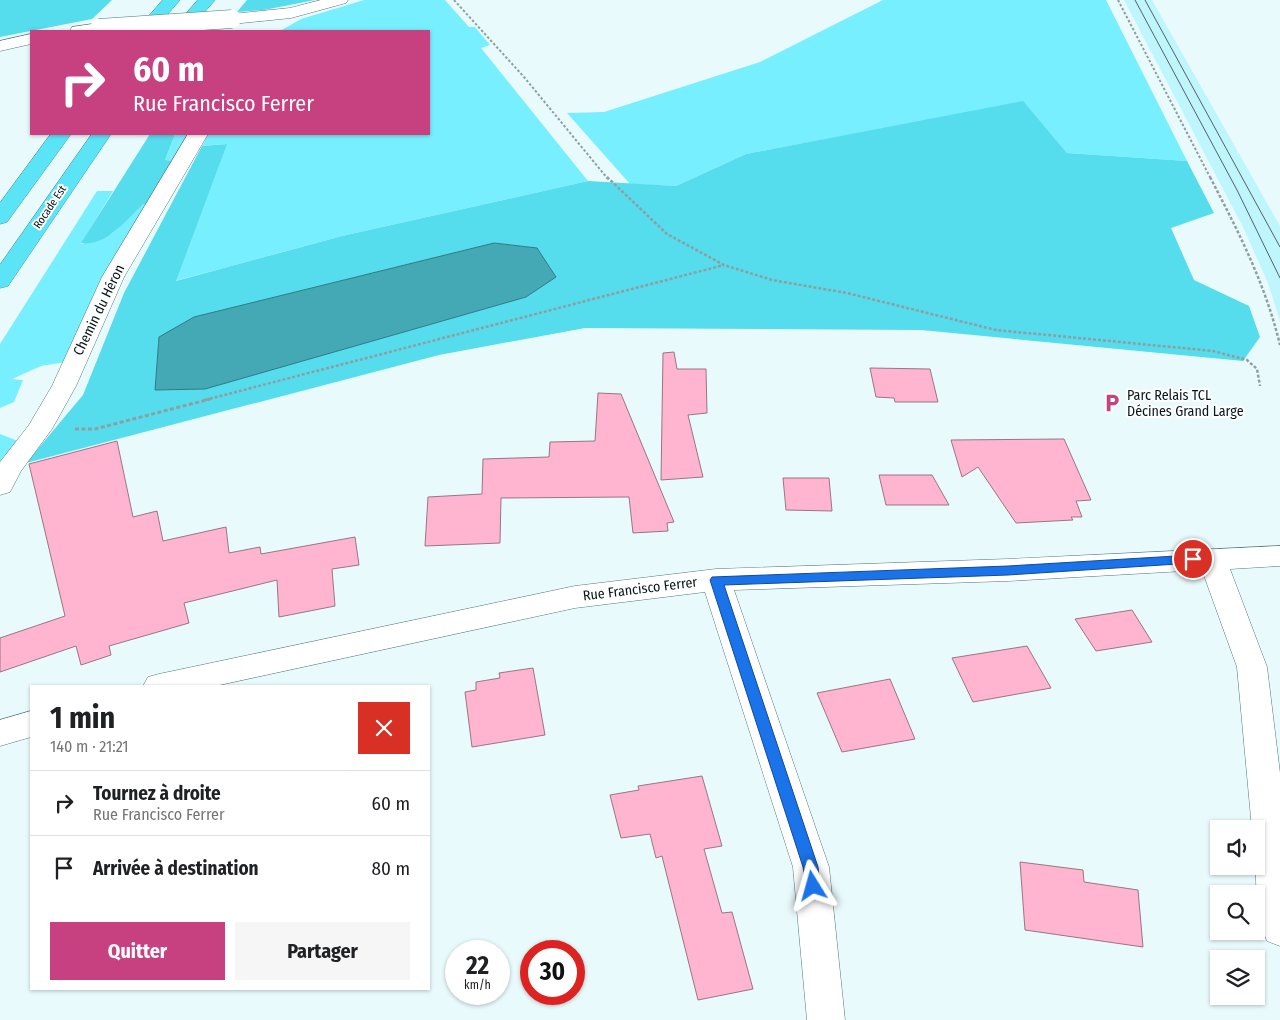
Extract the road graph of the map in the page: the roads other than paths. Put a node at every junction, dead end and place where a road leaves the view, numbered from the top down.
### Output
1 (172, 0) edge
2 (207, 0) edge
3 (340, 0) edge
4 (291, 13) junction
5 (85, 30) edge
6 (145, 30) edge
7 (181, 30) edge
8 (271, 30) edge
9 (30, 40) edge
10 (0, 46) edge
11 (60, 135) edge
12 (100, 135) edge
13 (197, 135) edge
14 (0, 218) edge
15 (0, 281) edge
16 (0, 486) edge
17 (1280, 556) edge
18 (1212, 558) junction
19 (716, 580) junction
20 (164, 685) edge
21 (30, 724) edge
22 (0, 733) edge
23 (1280, 929) edge
24 (826, 1020) edge

1 - 6 highway
2 - 7 highway
3 - 4 street
4 - 5 street, bridge
4 - 8 street
9 - 10 street
11 - 14 highway
12 - 15 highway, Rocade Est
13 - 16 street, Chemin du Héron
17 - 18 street, Rue Francisco Ferrer
18 - 19 street, Rue Francisco Ferrer
18 - 23 street
19 - 20 street, Rue Francisco Ferrer
19 - 24 street
21 - 22 street

